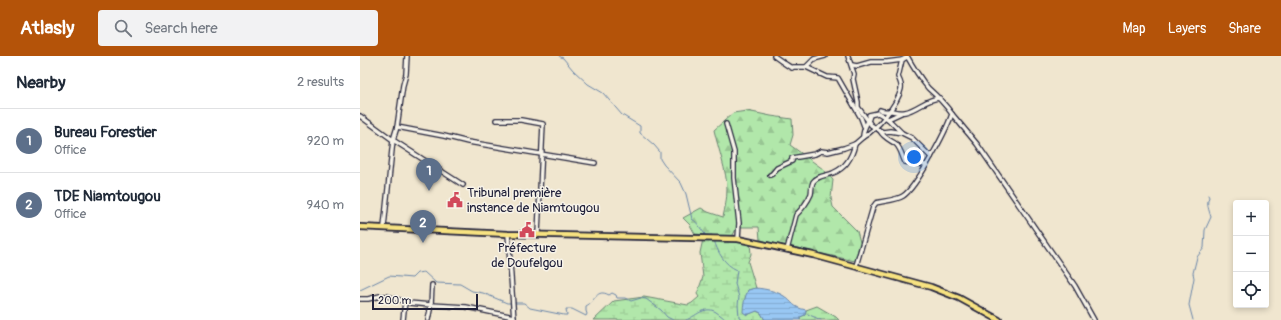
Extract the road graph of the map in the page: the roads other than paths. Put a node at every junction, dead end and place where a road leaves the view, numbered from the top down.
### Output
1 (407, 56) edge
2 (774, 56) edge
3 (825, 56) edge
4 (848, 56) edge
5 (907, 57) edge
6 (815, 58) edge
7 (902, 60) junction
8 (852, 65) junction
9 (806, 67) junction
10 (940, 98) junction
11 (880, 110) dead end
12 (890, 111) junction
13 (902, 112) junction
14 (952, 114) junction
15 (870, 115) junction
16 (360, 116) edge
17 (864, 116) junction
18 (886, 118) junction
19 (496, 120) dead end
20 (868, 121) junction
21 (726, 124) dead end
22 (864, 126) junction
23 (398, 127) junction
24 (874, 129) junction
25 (880, 131) junction
26 (902, 133) junction
27 (863, 137) junction
28 (393, 140) junction
29 (855, 144) junction
30 (541, 155) junction
31 (931, 157) junction
32 (595, 163) dead end
33 (926, 165) junction
34 (770, 175) dead end
35 (463, 185) dead end
36 (360, 227) edge
37 (384, 227) junction
38 (508, 234) junction
39 (538, 234) junction
40 (738, 239) junction
41 (788, 250) junction
42 (856, 266) junction
43 (432, 285) dead end
44 (360, 299) edge
45 (405, 301) junction
46 (431, 305) junction
47 (514, 318) edge
48 (403, 320) edge
49 (428, 320) edge
50 (999, 320) edge
51 (1094, 320) edge

1 - 23 street
2 - 9 street
3 - 6 street
4 - 8 street
5 - 7 street
5 - 10 street
6 - 9 street
7 - 8 street
7 - 12 street
8 - 17 street
9 - 22 street
10 - 13 street
10 - 14 street
11 - 12 street
12 - 13 street
12 - 18 street
13 - 18 street
14 - 31 street
14 - 51 street
15 - 17 street
15 - 18 street
15 - 20 street
16 - 28 street
17 - 20 street
18 - 24 street
18 - 26 street
19 - 30 street
20 - 22 street
20 - 24 street
21 - 40 street
22 - 27 street
23 - 28 street
23 - 30 street
24 - 25 street
24 - 27 street
25 - 26 street
25 - 33 street
26 - 31 street
27 - 29 street
28 - 35 street
28 - 37 street
29 - 34 street
29 - 41 street
30 - 32 street
30 - 39 street
31 - 33 street
33 - 42 street
36 - 37 main road
37 - 38 main road
38 - 39 main road
38 - 47 street
39 - 40 main road
40 - 41 main road
41 - 42 main road
42 - 50 main road
43 - 46 street
44 - 45 street
45 - 46 street
45 - 48 street
46 - 47 street
46 - 49 street

